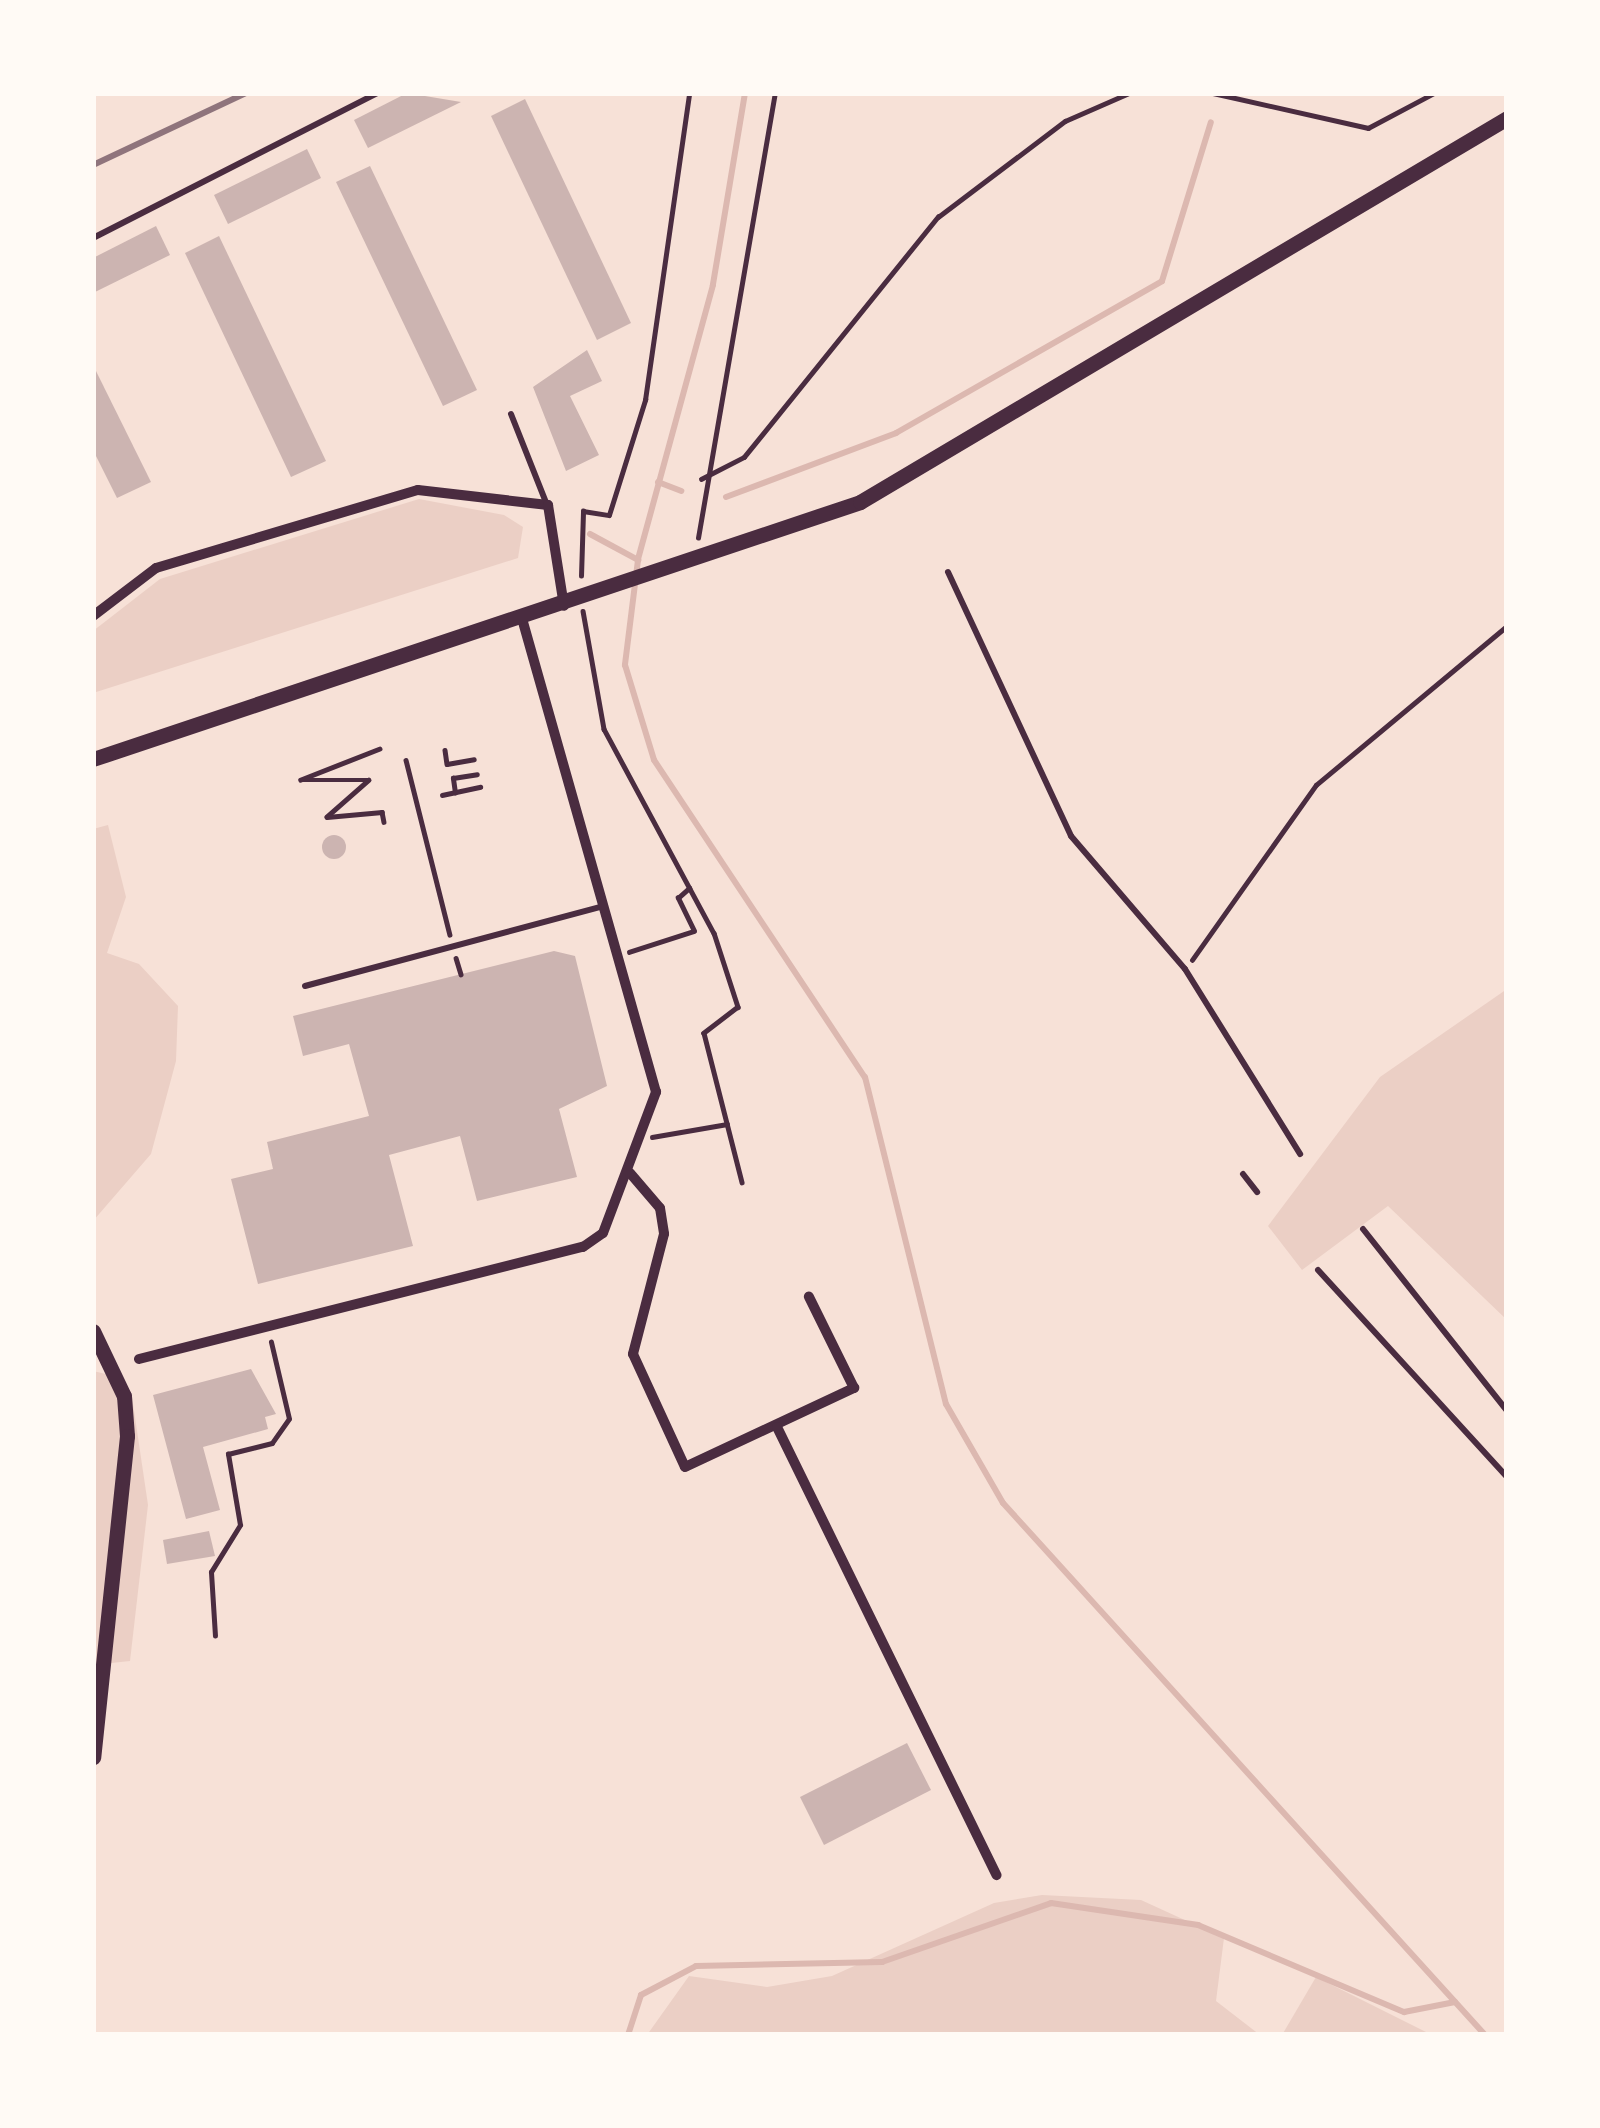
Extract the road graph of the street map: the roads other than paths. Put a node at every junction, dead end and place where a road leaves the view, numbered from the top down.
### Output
1 (377, 93) edge
2 (1507, 118) edge
3 (93, 238) edge
4 (511, 414) dead end
5 (548, 506) junction
6 (948, 572) dead end
7 (569, 604) junction
8 (93, 616) edge
9 (522, 620) junction
10 (93, 759) edge
11 (604, 906) junction
12 (305, 986) dead end
13 (1300, 1154) dead end
14 (629, 1173) junction
15 (1243, 1174) dead end
16 (1257, 1192) dead end
17 (1363, 1229) dead end
18 (1318, 1270) dead end
19 (809, 1297) dead end
20 (93, 1331) edge
21 (139, 1359) dead end
22 (1507, 1411) edge
23 (777, 1427) junction
24 (1507, 1477) edge
25 (95, 1722) edge
26 (93, 1757) edge
27 (996, 1875) dead end

1 - 3 lane
2 - 7 main road
4 - 5 lane
5 - 7 street
5 - 8 street
6 - 13 lane
7 - 9 main road
9 - 10 main road
9 - 11 street
11 - 12 lane
11 - 14 street
14 - 21 street
14 - 23 street
15 - 16 lane
17 - 22 lane
18 - 24 lane
19 - 23 street
20 - 25 main road
23 - 27 street
25 - 26 main road

